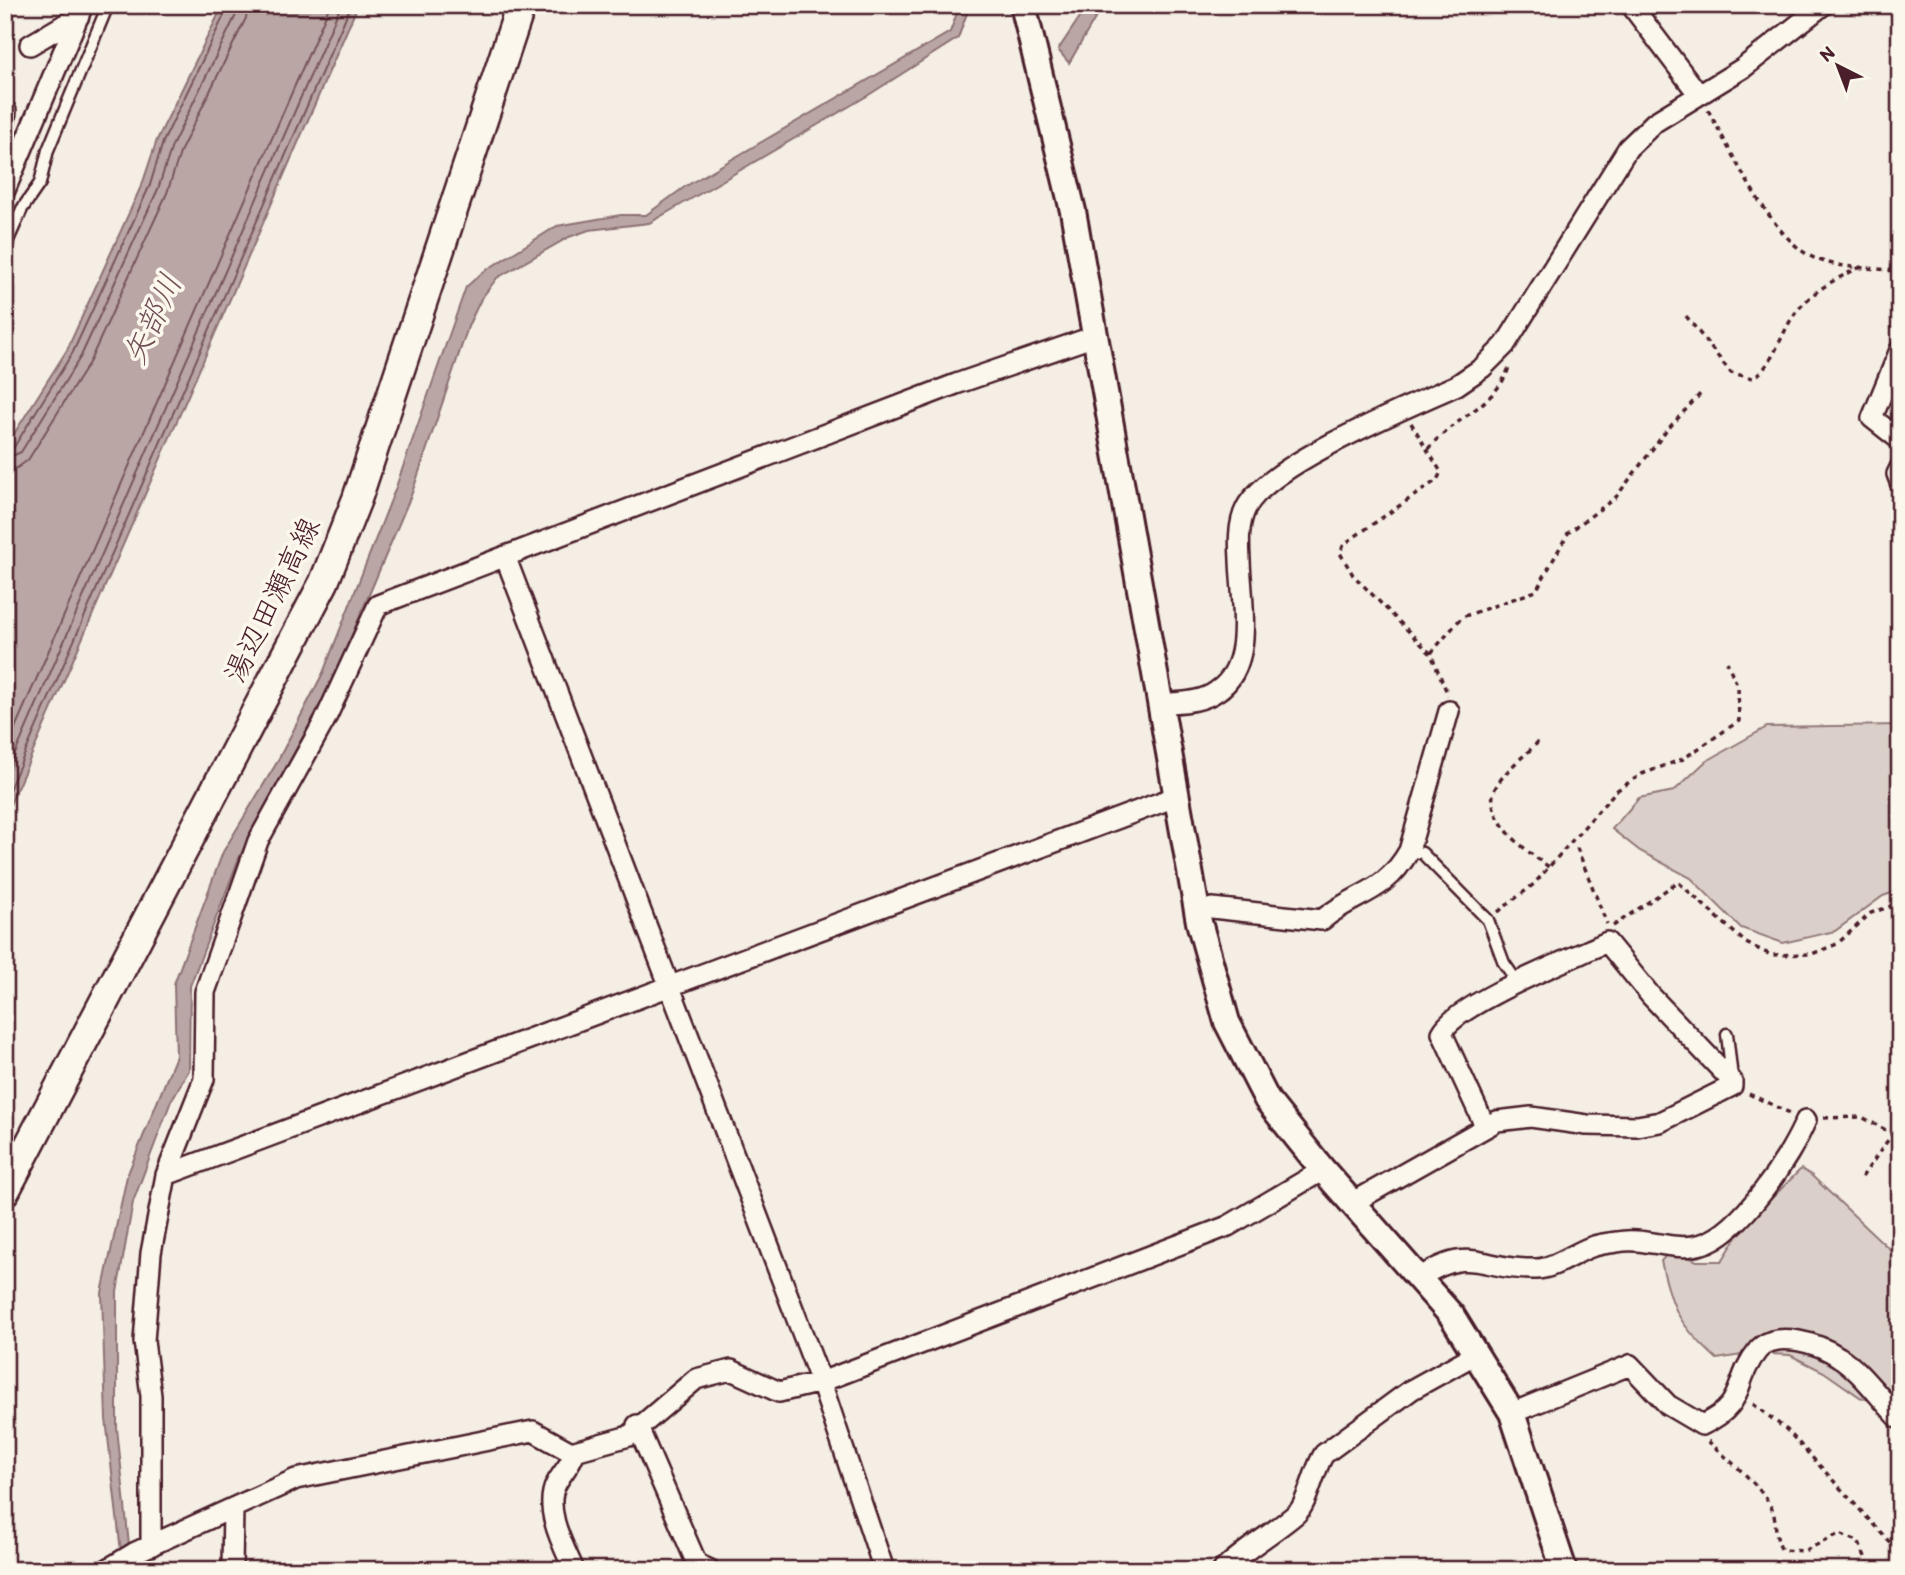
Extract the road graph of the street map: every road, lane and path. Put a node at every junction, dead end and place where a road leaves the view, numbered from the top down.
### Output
1 (108, 5) edge
2 (521, 5) edge
3 (1023, 5) edge
4 (1631, 5) edge
5 (1823, 5) edge
6 (81, 11) edge
7 (30, 45) dead end
8 (1699, 95) junction
9 (6, 187) edge
10 (5, 247) edge
11 (1864, 266) junction
12 (1900, 272) edge
13 (1686, 316) dead end
14 (1095, 336) junction
15 (1505, 345) junction
16 (1900, 350) edge
17 (1703, 391) dead end
18 (1402, 410) junction
19 (1900, 440) edge
20 (1428, 449) junction
21 (1900, 468) edge
22 (1900, 482) edge
23 (505, 556) junction
24 (1431, 653) junction
25 (1727, 662) dead end
26 (1160, 704) junction
27 (1449, 711) joint
28 (1538, 742) dead end
29 (1175, 797) junction
30 (1577, 848) dead end
31 (1409, 851) junction
32 (1549, 867) junction
33 (1900, 903) edge
34 (1212, 908) dead end
35 (1488, 919) junction
36 (1608, 935) junction
37 (1518, 983) junction
38 (671, 987) junction
39 (1727, 1034) dead end
40 (1732, 1081) junction
41 (1806, 1119) dead end
42 (1485, 1126) junction
43 (1893, 1133) dead end
44 (1322, 1170) junction
45 (166, 1175) junction
46 (1862, 1177) dead end
47 (5, 1191) edge
48 (1352, 1203) junction
49 (1419, 1278) junction
50 (1476, 1354) junction
51 (821, 1382) junction
52 (1738, 1392) junction
53 (1512, 1413) junction
54 (1900, 1419) edge
55 (637, 1425) junction
56 (1702, 1425) junction
57 (575, 1451) junction
58 (233, 1508) junction
59 (143, 1549) junction
60 (1900, 1549) edge
61 (110, 1566) edge
62 (699, 1568) edge
63 (232, 1570) edge
64 (574, 1570) edge
65 (884, 1570) edge
66 (1223, 1570) edge
67 (1564, 1570) edge
68 (1871, 1570) edge

1 - 10 lane
2 - 47 main road, 湯辺田瀬高線
3 - 14 street
4 - 8 street
5 - 8 street
6 - 7 street
6 - 9 street
8 - 11 path
8 - 15 street
11 - 12 path
11 - 13 path
14 - 23 street
14 - 26 street
15 - 18 street
15 - 20 path
16 - 19 street
17 - 24 path
18 - 20 path
18 - 26 street
20 - 24 path
21 - 22 street
23 - 38 street
23 - 45 street
24 - 27 path
25 - 32 path
26 - 29 street
27 - 31 street
28 - 32 path
29 - 38 street
29 - 44 street
30 - 36 path
31 - 34 street
31 - 35 lane
32 - 35 path
33 - 36 path
35 - 37 lane
36 - 37 street
36 - 40 street
37 - 42 street
38 - 45 street
38 - 51 street
39 - 40 lane
40 - 42 street
41 - 49 street
42 - 48 street
43 - 46 path
44 - 48 street
44 - 51 street
45 - 59 street
48 - 49 street
49 - 50 street
50 - 53 street
50 - 66 street
51 - 55 street
51 - 65 street
52 - 54 street
52 - 56 street
52 - 60 path
53 - 56 street
53 - 67 street
55 - 57 street
55 - 62 street
56 - 68 path
57 - 58 street
57 - 64 street
58 - 59 street
58 - 63 street
59 - 61 street

